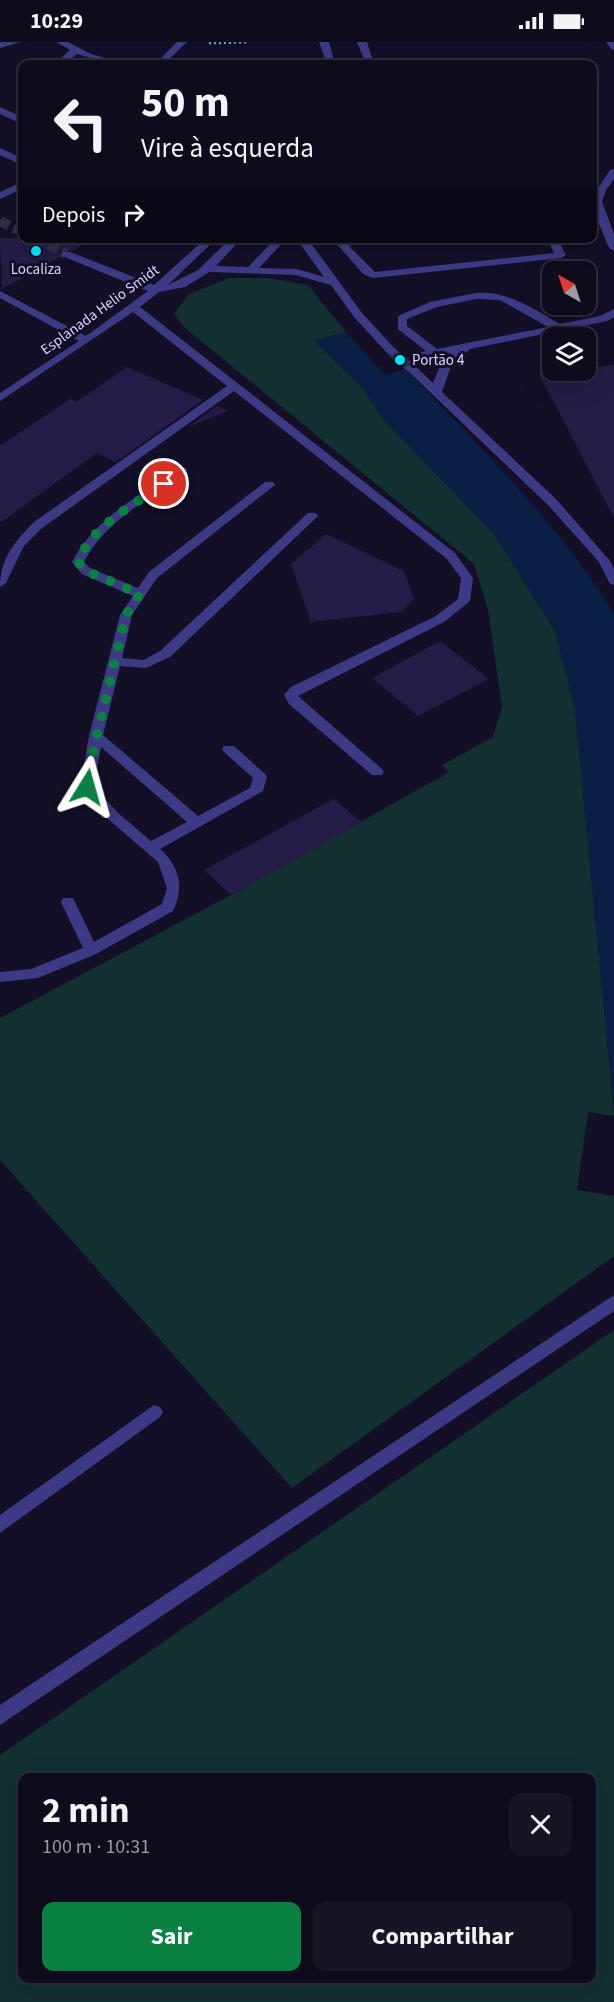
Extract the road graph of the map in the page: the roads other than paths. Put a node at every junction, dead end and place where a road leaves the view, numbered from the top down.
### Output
1 (16, 42) edge
2 (61, 42) edge
3 (182, 42) edge
4 (324, 42) edge
5 (362, 42) edge
6 (611, 42) edge
7 (0, 45) edge
8 (614, 47) edge
9 (76, 50) junction
10 (64, 60) edge
11 (105, 60) edge
12 (163, 60) edge
13 (330, 60) edge
14 (369, 60) edge
15 (0, 110) edge
16 (18, 119) edge
17 (0, 151) edge
18 (18, 160) edge
19 (614, 172) edge
20 (614, 184) edge
21 (18, 187) edge
22 (600, 190) junction
23 (0, 196) edge
24 (207, 243) edge
25 (232, 243) edge
26 (277, 243) edge
27 (305, 243) edge
28 (343, 243) edge
29 (555, 243) edge
30 (614, 248) edge
31 (66, 254) tunnel mouth
32 (207, 269) junction
33 (252, 269) junction
34 (334, 283) junction
35 (156, 289) junction
36 (0, 294) edge
37 (134, 308) junction
38 (614, 312) edge
39 (556, 327) edge
40 (563, 327) edge
41 (542, 331) edge
42 (86, 340) junction
43 (471, 344) junction
44 (392, 352) tunnel mouth
45 (411, 368) tunnel mouth
46 (235, 386) junction
47 (436, 391) junction
48 (0, 398) edge
49 (183, 471) dead end
50 (269, 485) dead end
51 (312, 516) dead end
52 (614, 581) edge
53 (0, 583) edge
54 (140, 594) junction
55 (115, 662) junction
56 (96, 736) junction
57 (229, 749) dead end
58 (377, 772) dead end
59 (197, 823) junction
60 (150, 848) junction
61 (68, 902) dead end
62 (91, 950) junction
63 (0, 977) edge
64 (614, 1302) edge
65 (154, 1412) dead end
66 (0, 1525) edge
67 (0, 1716) edge

1 - 7 street
2 - 9 street
3 - 12 street
4 - 13 street
5 - 14 street
6 - 8 street
9 - 10 street
9 - 11 street
15 - 16 street
17 - 18 street
19 - 22 street
20 - 22 street
21 - 23 street
22 - 30 street
24 - 35 street, Esplanada Helio Smidt
25 - 32 street
26 - 33 street
27 - 34 street
28 - 29 street
31 - 35 street
32 - 33 street
32 - 35 street
33 - 34 street
34 - 44 street
35 - 37 street, Esplanada Helio Smidt
36 - 42 street
37 - 42 street, Esplanada Helio Smidt
37 - 46 street
38 - 40 street
39 - 43 street
41 - 43 street
42 - 48 street, Esplanada Helio Smidt
43 - 47 street
45 - 47 street
46 - 53 street
46 - 58 street
47 - 52 street
49 - 54 street
50 - 54 street
51 - 55 street
54 - 55 street
55 - 56 street
56 - 59 street
56 - 60 street
57 - 59 street
59 - 60 street
60 - 62 street
61 - 62 street
62 - 63 street
64 - 67 street
65 - 66 street

